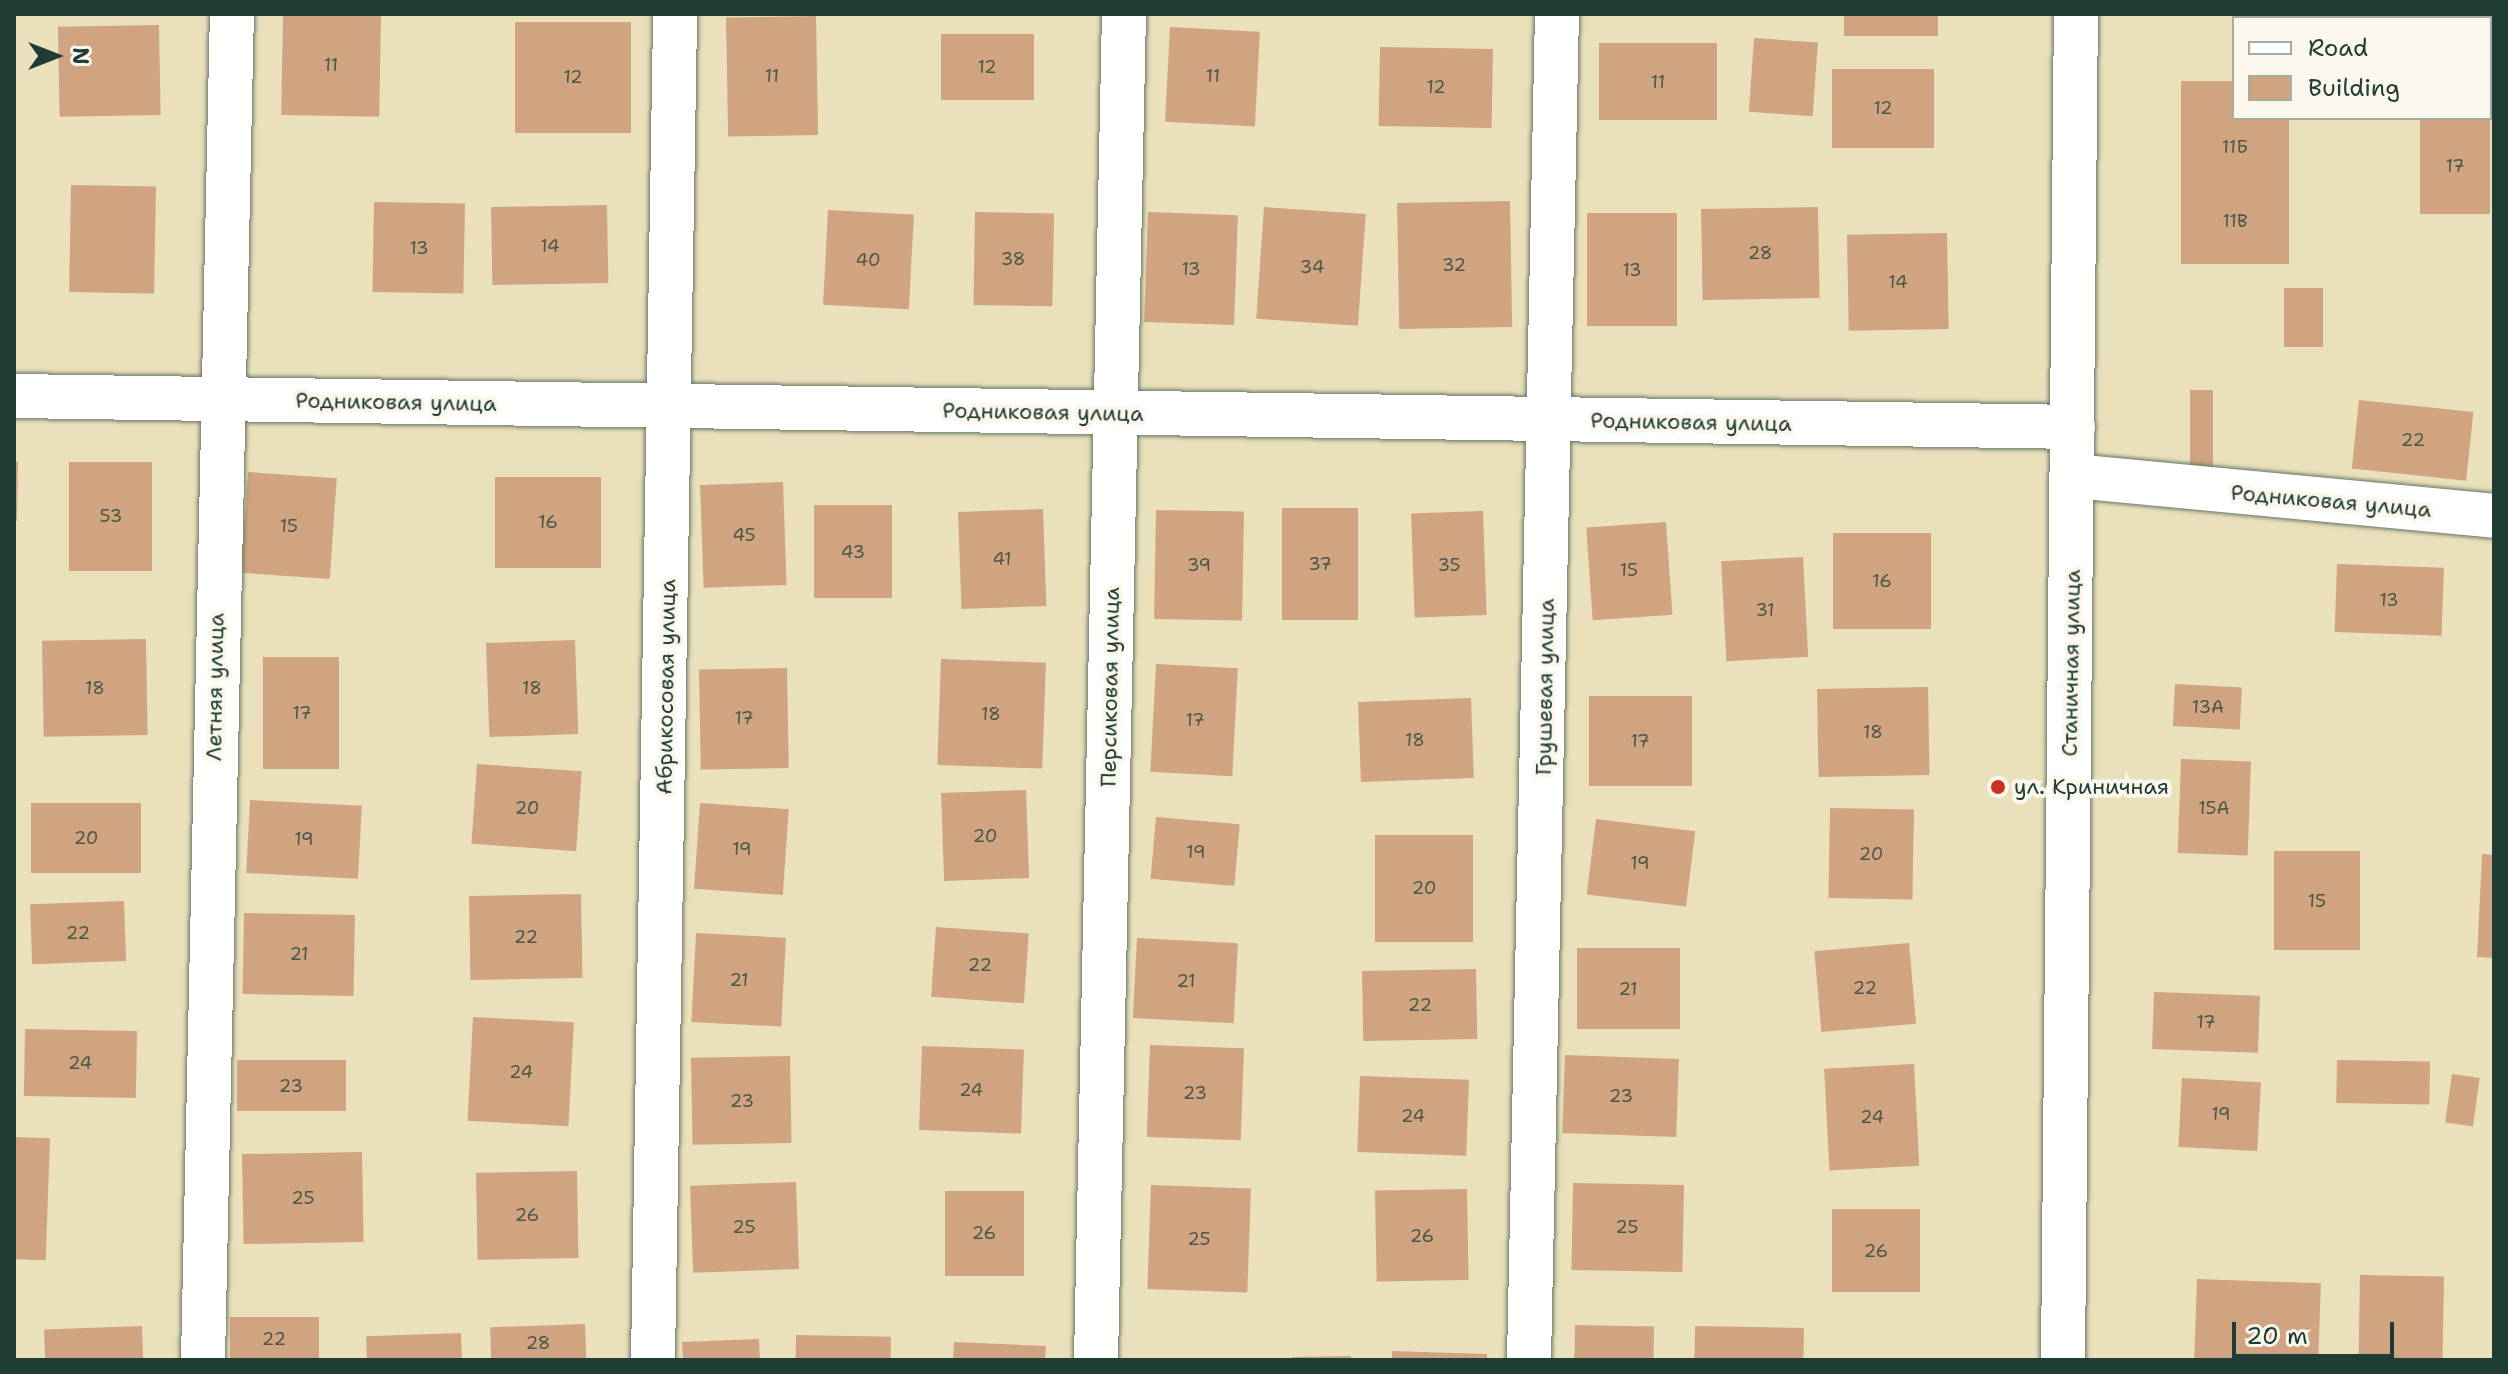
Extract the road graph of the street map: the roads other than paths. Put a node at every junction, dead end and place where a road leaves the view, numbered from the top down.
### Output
1 (232, 14) edge
2 (675, 14) edge
3 (1124, 14) edge
4 (1557, 14) edge
5 (2076, 14) edge
6 (14, 396) edge
7 (220, 399) junction
8 (672, 406) junction
9 (1116, 413) junction
10 (1551, 420) junction
11 (2073, 427) junction
12 (2073, 476) junction
13 (2494, 516) edge
14 (203, 1360) edge
15 (653, 1360) edge
16 (1096, 1360) edge
17 (1529, 1360) edge
18 (2063, 1360) edge

1 - 7 street, Летняя улица
2 - 8 street, Абрикосовая улица
3 - 9 street, Персиковая улица
4 - 10 street, Грушевая улица
5 - 11 street, Станичная улица
6 - 7 street, Родниковая улица
7 - 8 street, Родниковая улица
7 - 14 street, Летняя улица
8 - 9 street, Родниковая улица
8 - 15 street, Абрикосовая улица
9 - 10 street, Родниковая улица
9 - 16 street, Персиковая улица
10 - 11 street, Родниковая улица
10 - 17 street, Грушевая улица
11 - 12 street, Станичная улица
12 - 13 street, Родниковая улица
12 - 18 street, Станичная улица

